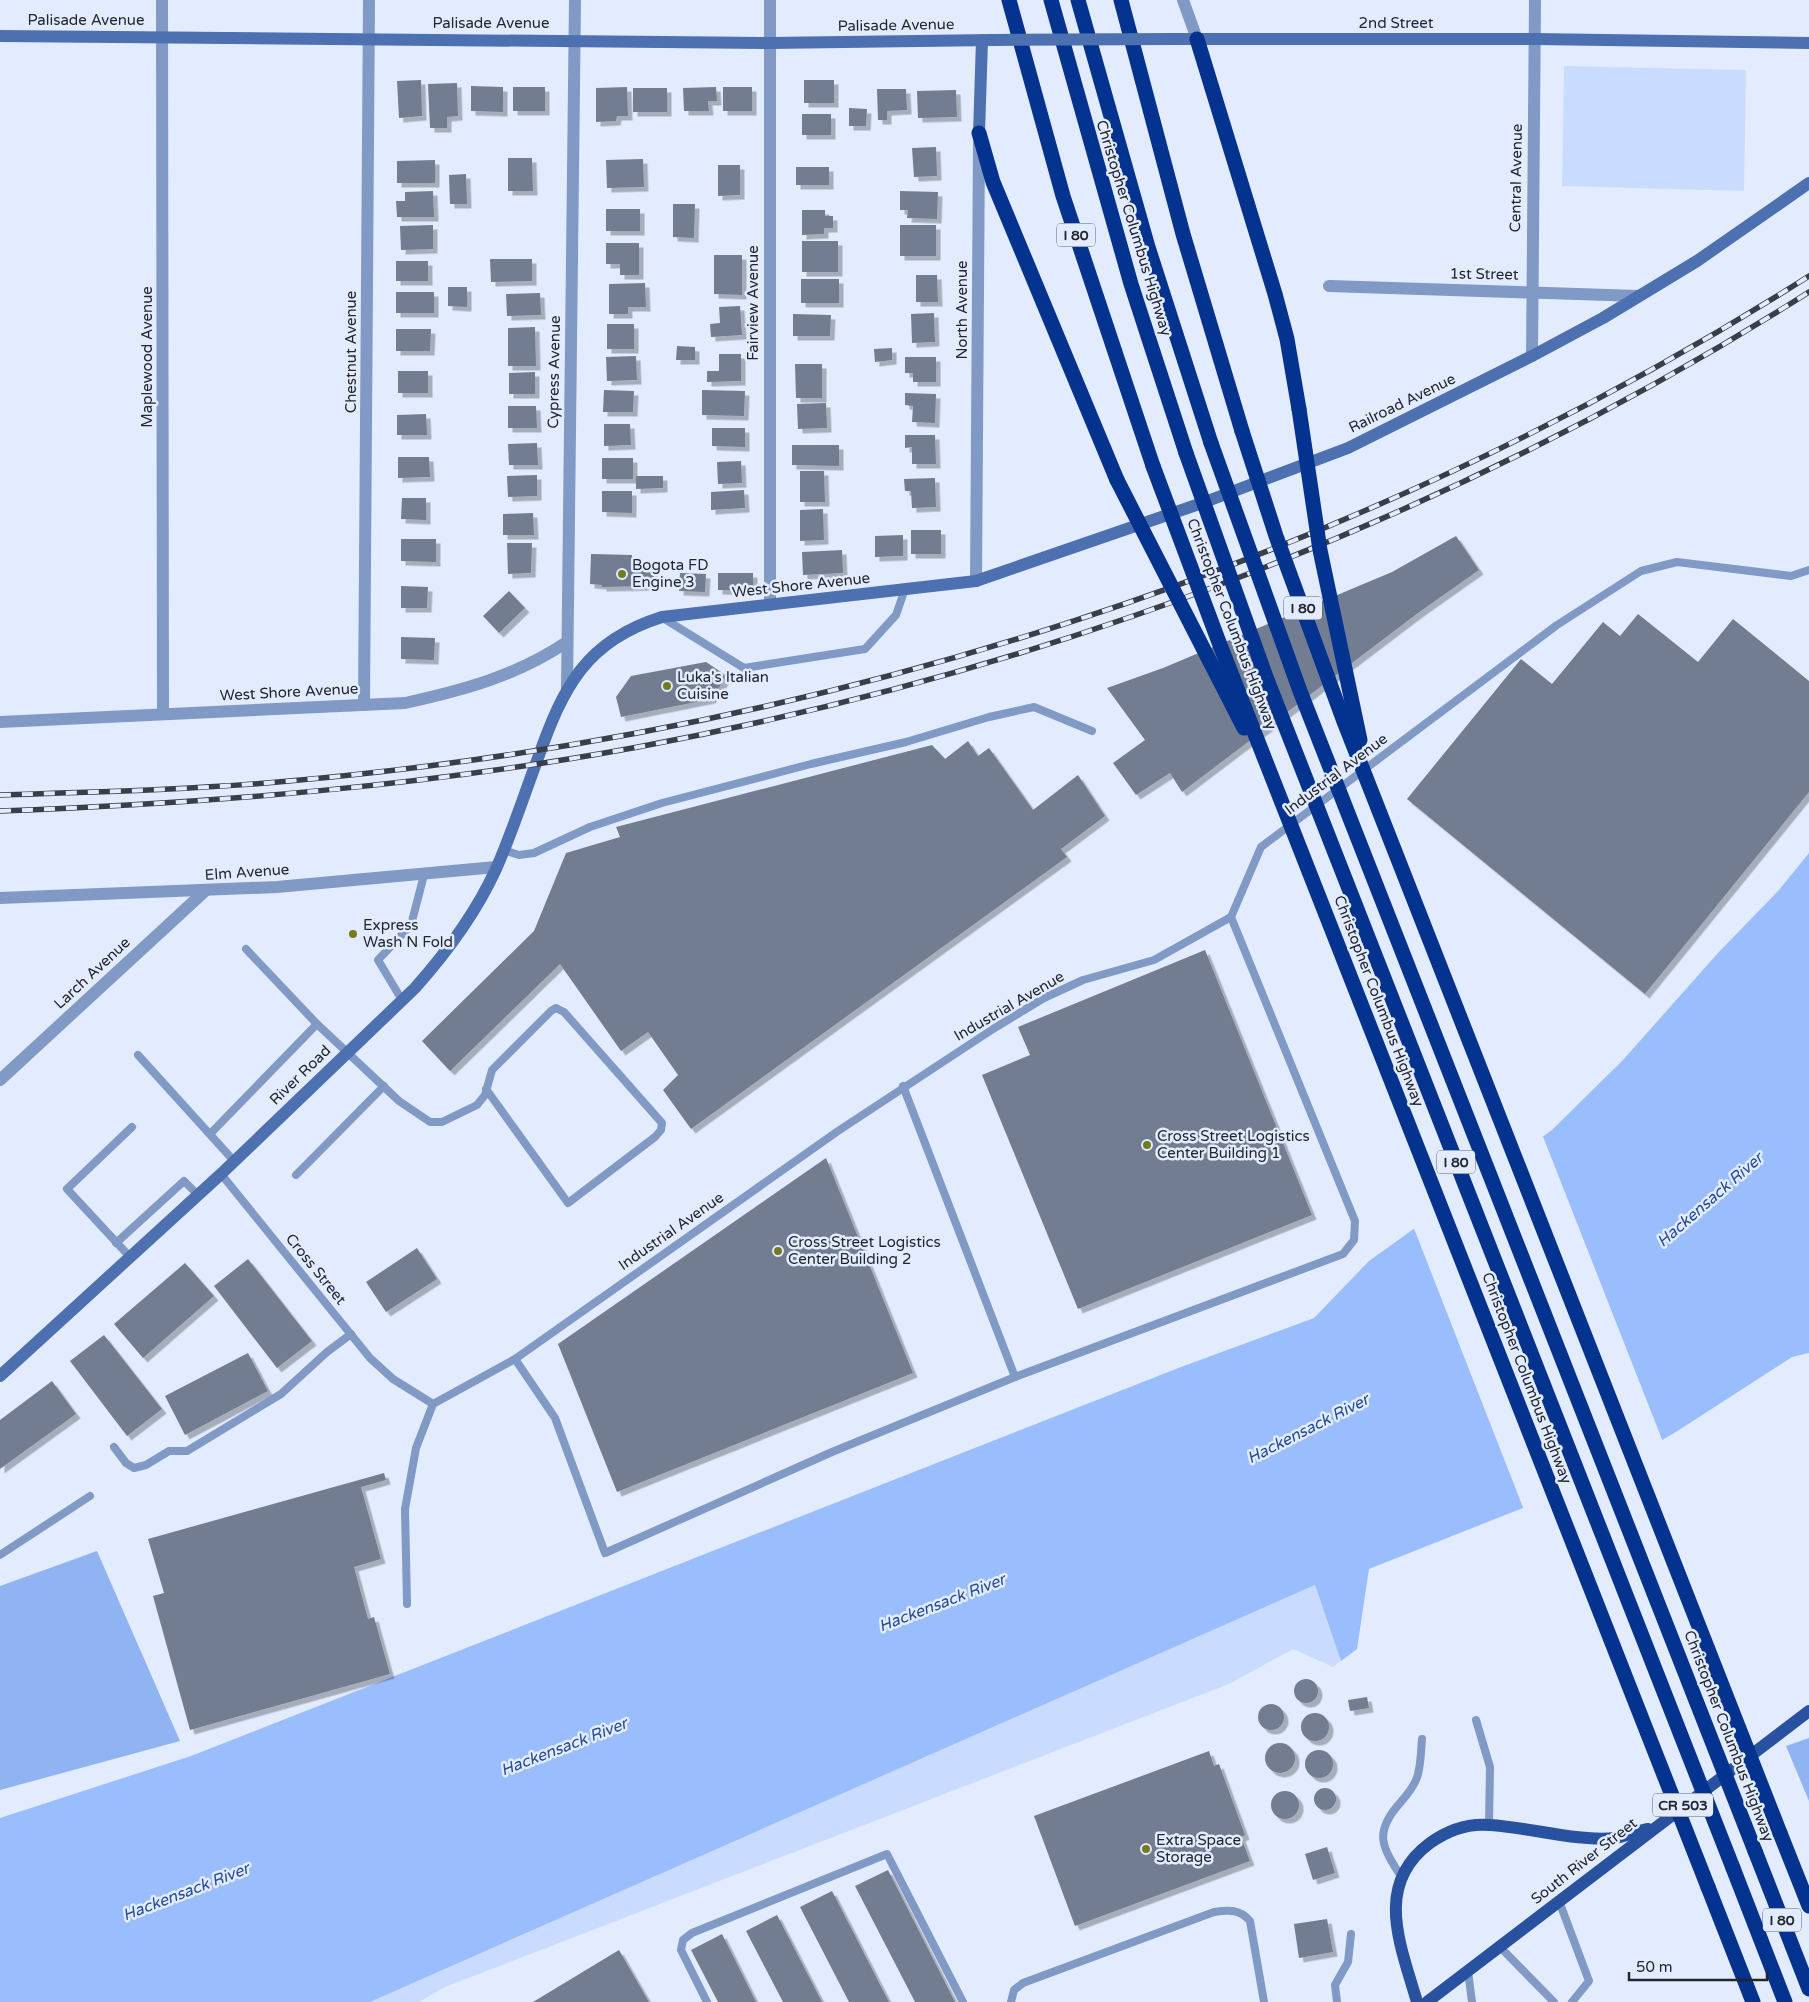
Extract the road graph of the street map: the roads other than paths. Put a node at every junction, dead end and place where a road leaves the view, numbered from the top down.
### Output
1 (162, 0) edge
2 (370, 0) edge
3 (575, 0) edge
4 (770, 0) edge
5 (1009, 0) edge
6 (1051, 0) edge
7 (1078, 0) edge
8 (1121, 0) edge
9 (1183, 0) edge
10 (1535, 0) edge
11 (0, 36) edge
12 (162, 37) junction
13 (370, 38) junction
14 (575, 39) junction
15 (1197, 39) junction
16 (1534, 39) junction
17 (988, 40) junction
18 (769, 43) junction
19 (1809, 43) edge
20 (979, 133) junction
21 (1809, 183) edge
22 (1329, 286) dead end
23 (1531, 291) junction
24 (1638, 296) junction
25 (1532, 356) junction
26 (1809, 570) edge
27 (976, 581) junction
28 (905, 589) junction
29 (770, 605) junction
30 (662, 617) junction
31 (567, 642) junction
32 (567, 689) junction
33 (364, 704) junction
34 (163, 714) junction
35 (0, 722) edge
36 (1092, 731) dead end
37 (544, 740) joint
38 (1369, 784) junction
39 (1284, 808) junction
40 (503, 850) junction
41 (496, 867) junction
42 (424, 874) junction
43 (205, 891) junction
44 (0, 898) edge
45 (1231, 917) junction
46 (246, 950) dead end
47 (402, 1000) junction
48 (317, 1024) junction
49 (348, 1052) junction
50 (138, 1056) dead end
51 (0, 1080) edge
52 (384, 1086) junction
53 (903, 1086) junction
54 (486, 1089) junction
55 (132, 1127) dead end
56 (210, 1134) junction
57 (234, 1161) junction
58 (221, 1174) junction
59 (296, 1175) dead end
60 (198, 1195) junction
61 (116, 1242) junction
62 (130, 1257) junction
63 (351, 1334) junction
64 (515, 1359) junction
65 (0, 1376) edge
66 (1015, 1376) junction
67 (433, 1404) junction
68 (114, 1447) dead end
69 (90, 1496) dead end
70 (0, 1554) edge
71 (407, 1604) dead end
72 (1809, 1711) edge
73 (1476, 1720) dead end
74 (1422, 1739) dead end
75 (1489, 1825) junction
76 (1655, 1826) junction
77 (1402, 1878) junction
78 (1559, 1900) junction
79 (1809, 1906) edge
80 (1351, 1934) dead end
81 (1499, 1946) junction
82 (1468, 1971) junction
83 (1809, 1989) edge
84 (706, 2002) edge
85 (963, 2002) edge
86 (1011, 2002) edge
87 (1264, 2002) edge
88 (1336, 2002) edge
89 (1417, 2002) edge
90 (1427, 2002) edge
91 (1472, 2002) edge
92 (1554, 2002) edge
93 (1572, 2002) edge
94 (1753, 2002) edge
95 (1785, 2002) edge

1 - 12 street, Maplewood Avenue
2 - 13 street, Chestnut Avenue
3 - 14 street, Cypress Avenue
4 - 18 street, Fairview Avenue
5 - 39 highway, Christopher Columbus Highway / I 80, bridge
6 - 95 highway, Christopher Columbus Highway / I 80, bridge
7 - 83 highway, Christopher Columbus Highway / I 80, bridge
8 - 38 highway, Christopher Columbus Highway / I 80, bridge
9 - 15 street
10 - 16 street, Central Avenue
11 - 12 main road, Palisade Avenue
12 - 13 main road, Palisade Avenue
12 - 34 street, Maplewood Avenue
13 - 14 main road, Palisade Avenue
13 - 33 street, Chestnut Avenue
14 - 18 main road, Palisade Avenue
14 - 31 street, Cypress Avenue
15 - 16 main road, 2nd Street
15 - 17 main road, 2nd Street, bridge
15 - 38 highway, bridge
16 - 19 main road, 2nd Street
16 - 23 street, Central Avenue
17 - 18 main road, Palisade Avenue
17 - 20 main road, North Avenue
18 - 29 street, Fairview Avenue
20 - 27 street, North Avenue
20 - 39 highway, bridge
21 - 24 main road, Railroad Avenue
22 - 23 street, 1st Street
23 - 24 street, 1st Street
23 - 25 street, Central Avenue
24 - 25 main road, Railroad Avenue
25 - 27 main road, Railroad Avenue
26 - 45 lane, Industrial Avenue
27 - 28 main road, West Shore Avenue
28 - 29 main road, West Shore Avenue
28 - 30 lane
29 - 30 main road, West Shore Avenue
30 - 32 main road, West Shore Avenue
31 - 32 street, Cypress Avenue
31 - 33 street, West Shore Avenue
32 - 37 main road, Cypress Avenue
33 - 34 street, West Shore Avenue
34 - 35 street, West Shore Avenue
36 - 40 lane
37 - 40 main road, River Road
38 - 79 highway, Christopher Columbus Highway / I 80, bridge
39 - 94 highway, Christopher Columbus Highway / I 80, bridge
40 - 41 main road, River Road
41 - 42 street, Elm Avenue
41 - 47 main road, River Road
42 - 43 street, Elm Avenue
42 - 47 lane
43 - 44 street, Elm Avenue
43 - 51 street, Larch Avenue
45 - 53 lane, Industrial Avenue
45 - 66 lane
46 - 48 lane
47 - 49 main road, River Road
48 - 49 lane
48 - 56 lane
49 - 52 lane
49 - 57 main road, River Road
50 - 56 lane
52 - 54 lane
52 - 59 lane
53 - 64 lane, Industrial Avenue
53 - 66 lane
54 - 54 lane
55 - 61 lane
56 - 57 lane
57 - 58 main road, River Road
58 - 60 main road, River Road
58 - 63 lane, Cross Street
60 - 61 lane
60 - 62 main road, River Road
61 - 62 lane
62 - 65 main road, River Road
63 - 67 lane, Cross Street
63 - 68 lane
64 - 66 lane
64 - 67 lane, Industrial Avenue
67 - 71 lane
69 - 70 lane
72 - 76 main road, South River Street / CR 503
73 - 75 lane
74 - 77 lane
75 - 76 main road
75 - 77 main road
76 - 78 main road, South River Street / CR 503
77 - 89 main road
78 - 81 main road, South River Street / CR 503
78 - 93 lane
80 - 88 lane
81 - 82 main road, South River Street / CR 503
81 - 92 lane
82 - 90 main road, South River Street / CR 503
82 - 91 lane
84 - 85 lane
86 - 87 lane

